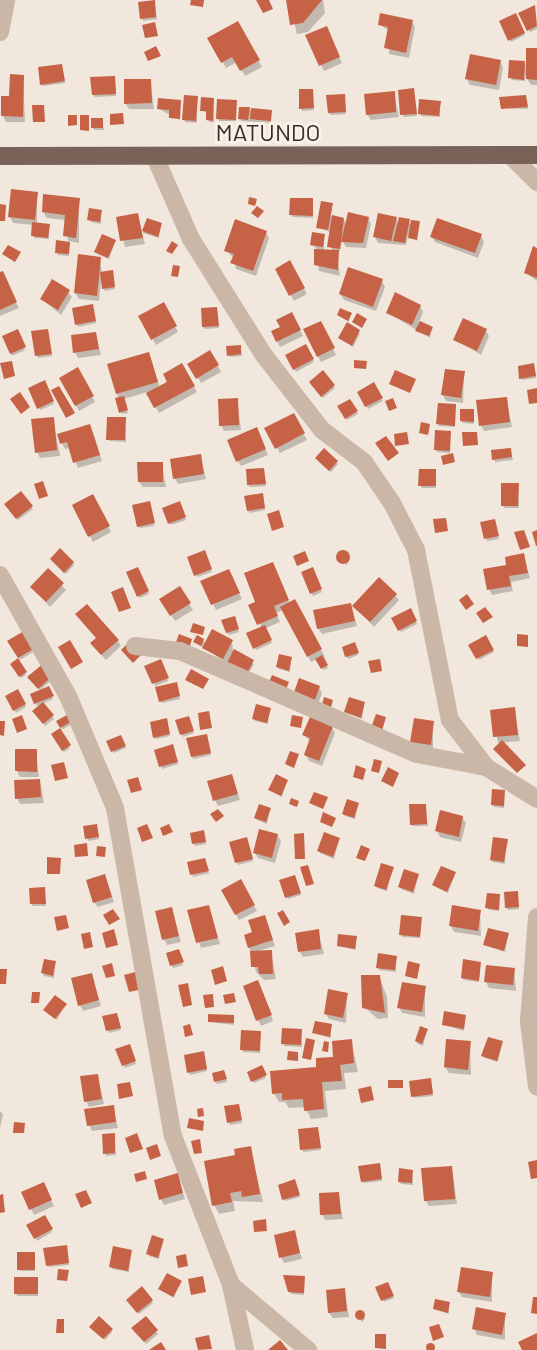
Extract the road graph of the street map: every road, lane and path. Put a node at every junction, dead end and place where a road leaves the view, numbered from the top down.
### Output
1 (6, 0) edge
2 (0, 32) edge
3 (537, 155) edge
4 (0, 156) edge
5 (511, 156) junction
6 (155, 157) junction
7 (537, 182) edge
8 (0, 575) edge
9 (135, 646) dead end
10 (486, 767) junction
11 (537, 799) edge
12 (537, 917) edge
13 (537, 1087) edge
14 (231, 1285) junction
15 (245, 1350) edge
16 (308, 1350) edge

1 - 2 street
3 - 5 main road, MATUNDO
4 - 6 main road, MATUNDO
5 - 6 main road, MATUNDO
5 - 7 street
6 - 10 street
8 - 14 street
9 - 10 street
10 - 11 street
12 - 13 street
14 - 15 street
14 - 16 street

